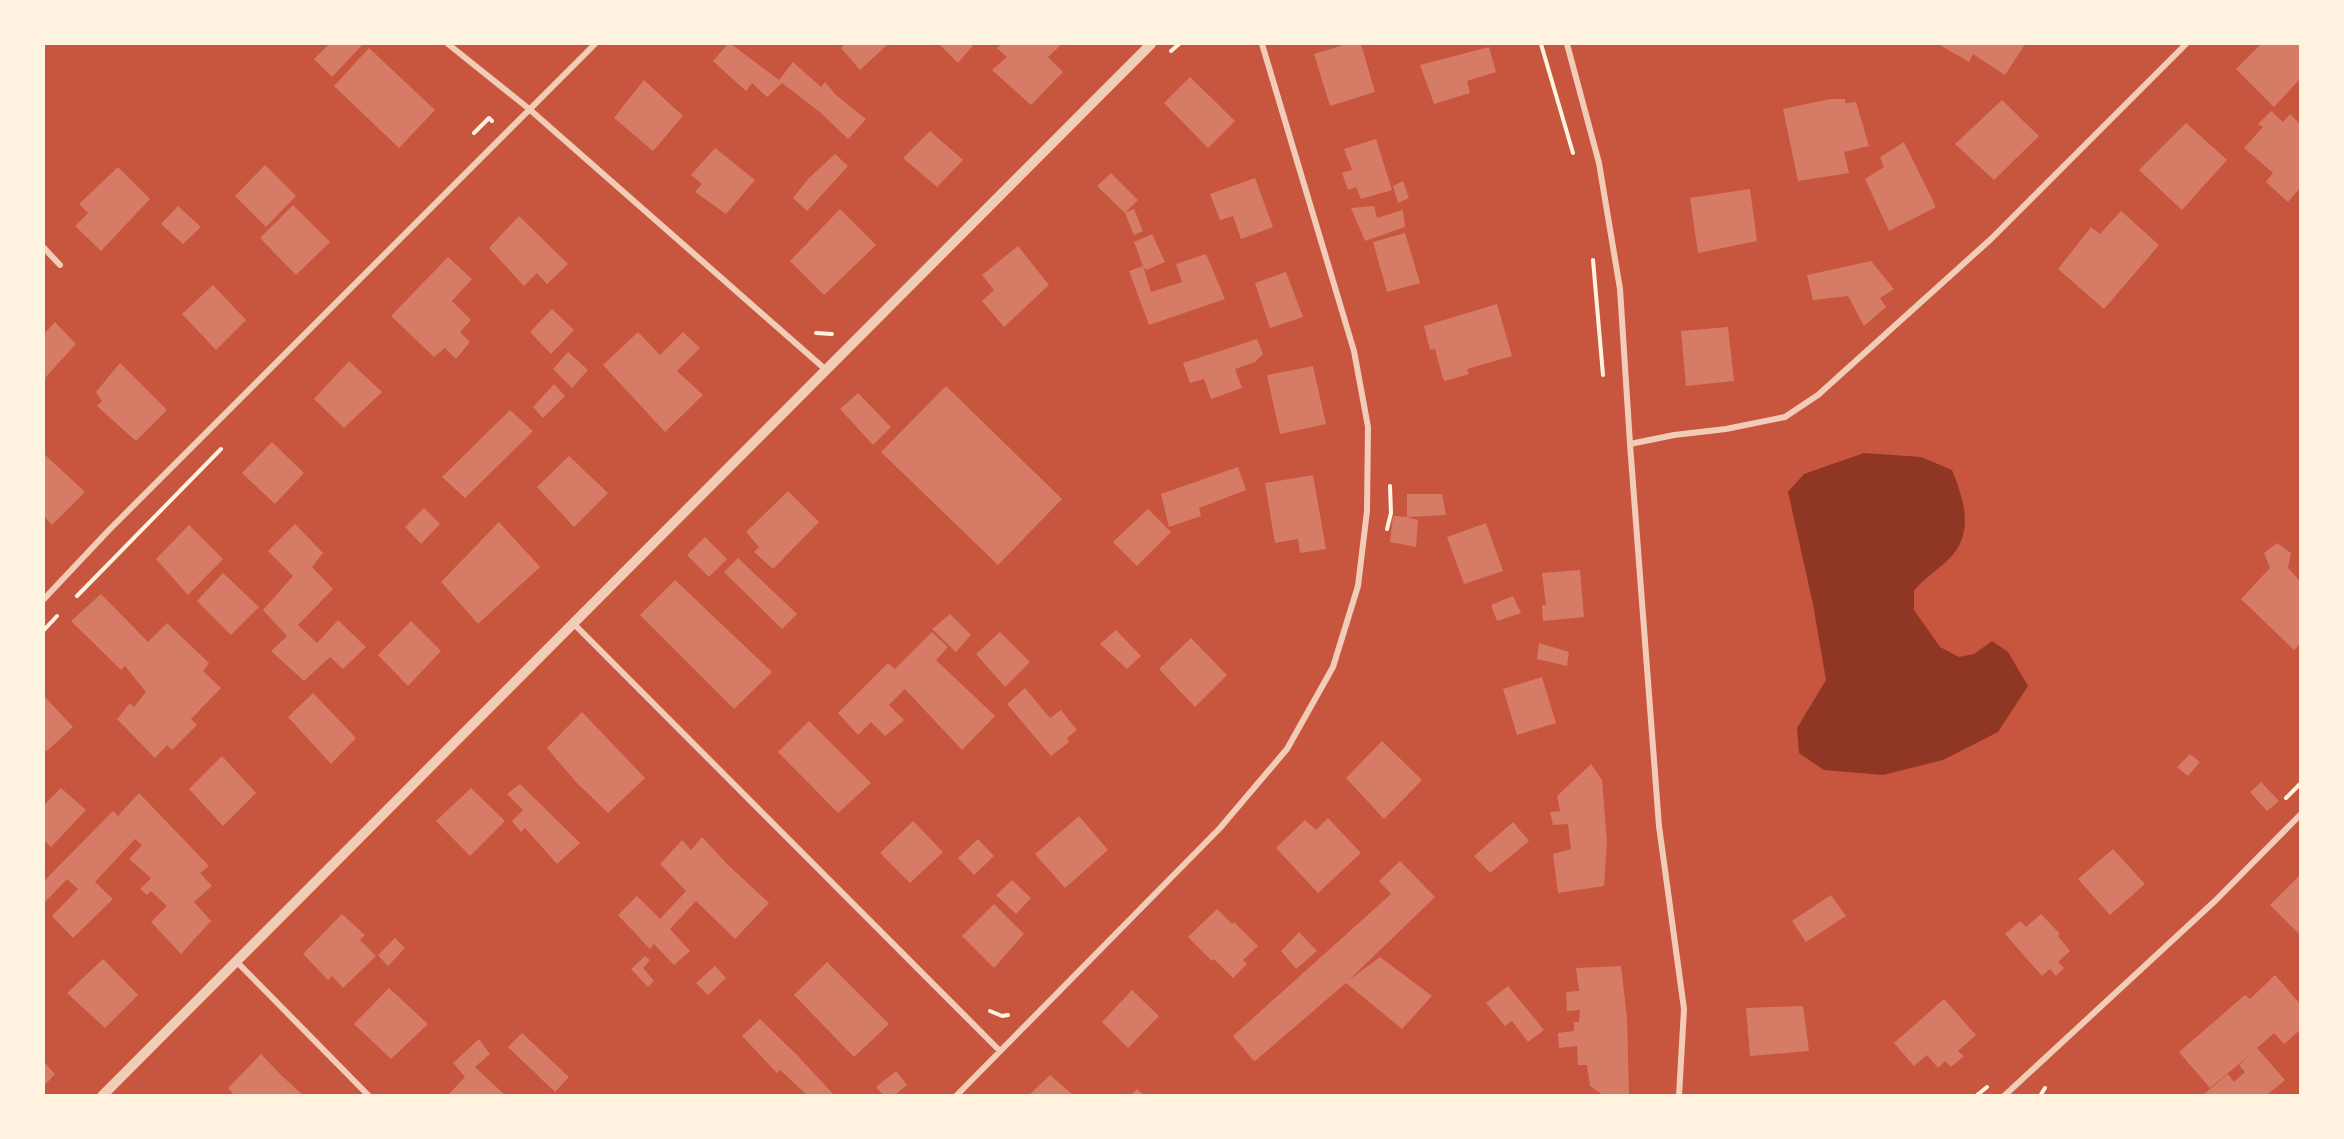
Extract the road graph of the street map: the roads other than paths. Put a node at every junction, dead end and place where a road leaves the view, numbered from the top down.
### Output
1 (448, 44) edge
2 (595, 44) edge
3 (1151, 44) edge
4 (1262, 44) edge
5 (1567, 44) edge
6 (2186, 44) edge
7 (528, 108) junction
8 (44, 249) edge
9 (60, 265) dead end
10 (825, 369) junction
11 (1630, 444) junction
12 (44, 599) edge
13 (573, 622) junction
14 (2301, 815) edge
15 (236, 961) junction
16 (1000, 1051) junction
17 (2008, 1094) edge
18 (102, 1095) edge
19 (369, 1095) edge
20 (956, 1095) edge
21 (1679, 1095) edge

1 - 7 street
2 - 7 street
3 - 10 street
4 - 16 street
5 - 11 street
6 - 11 street
7 - 10 street
7 - 12 street
8 - 9 street
10 - 13 street
11 - 21 street
13 - 15 street
13 - 16 street
14 - 17 street
15 - 18 street
15 - 19 street
16 - 20 street

